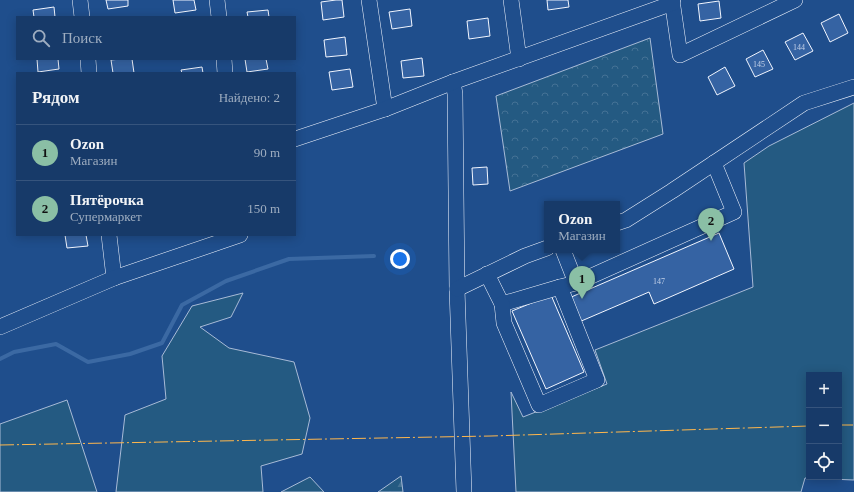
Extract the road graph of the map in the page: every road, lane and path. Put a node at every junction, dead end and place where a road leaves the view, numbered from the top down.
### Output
1 (80, 0) edge
2 (217, 0) edge
3 (369, 0) edge
4 (511, 0) edge
5 (796, 0) edge
6 (672, 2) edge
7 (82, 16) edge
8 (219, 16) edge
9 (519, 59) junction
10 (88, 60) edge
11 (224, 60) edge
12 (89, 72) edge
13 (225, 72) edge
14 (454, 82) junction
15 (854, 86) edge
16 (385, 109) junction
17 (296, 139) edge
18 (714, 163) junction
19 (620, 222) edge
20 (109, 236) edge
21 (237, 236) edge
22 (544, 249) edge
23 (564, 253) edge
24 (487, 274) junction
25 (114, 278) junction
26 (576, 283) junction
27 (560, 287) junction
28 (457, 289) junction
29 (502, 304) junction
30 (0, 327) edge
31 (464, 492) edge

1 - 7 street
2 - 8 street
3 - 16 street
4 - 9 street
5 - 6 street
6 - 9 street
9 - 14 street
10 - 12 street
11 - 13 street
14 - 16 street
14 - 28 street
15 - 18 street
16 - 17 street
18 - 19 street
18 - 26 street
20 - 25 street
21 - 25 street
22 - 24 street
23 - 26 street
24 - 28 street
24 - 29 street
25 - 30 street
26 - 27 street
27 - 29 street
27 - 29 street
28 - 31 street

